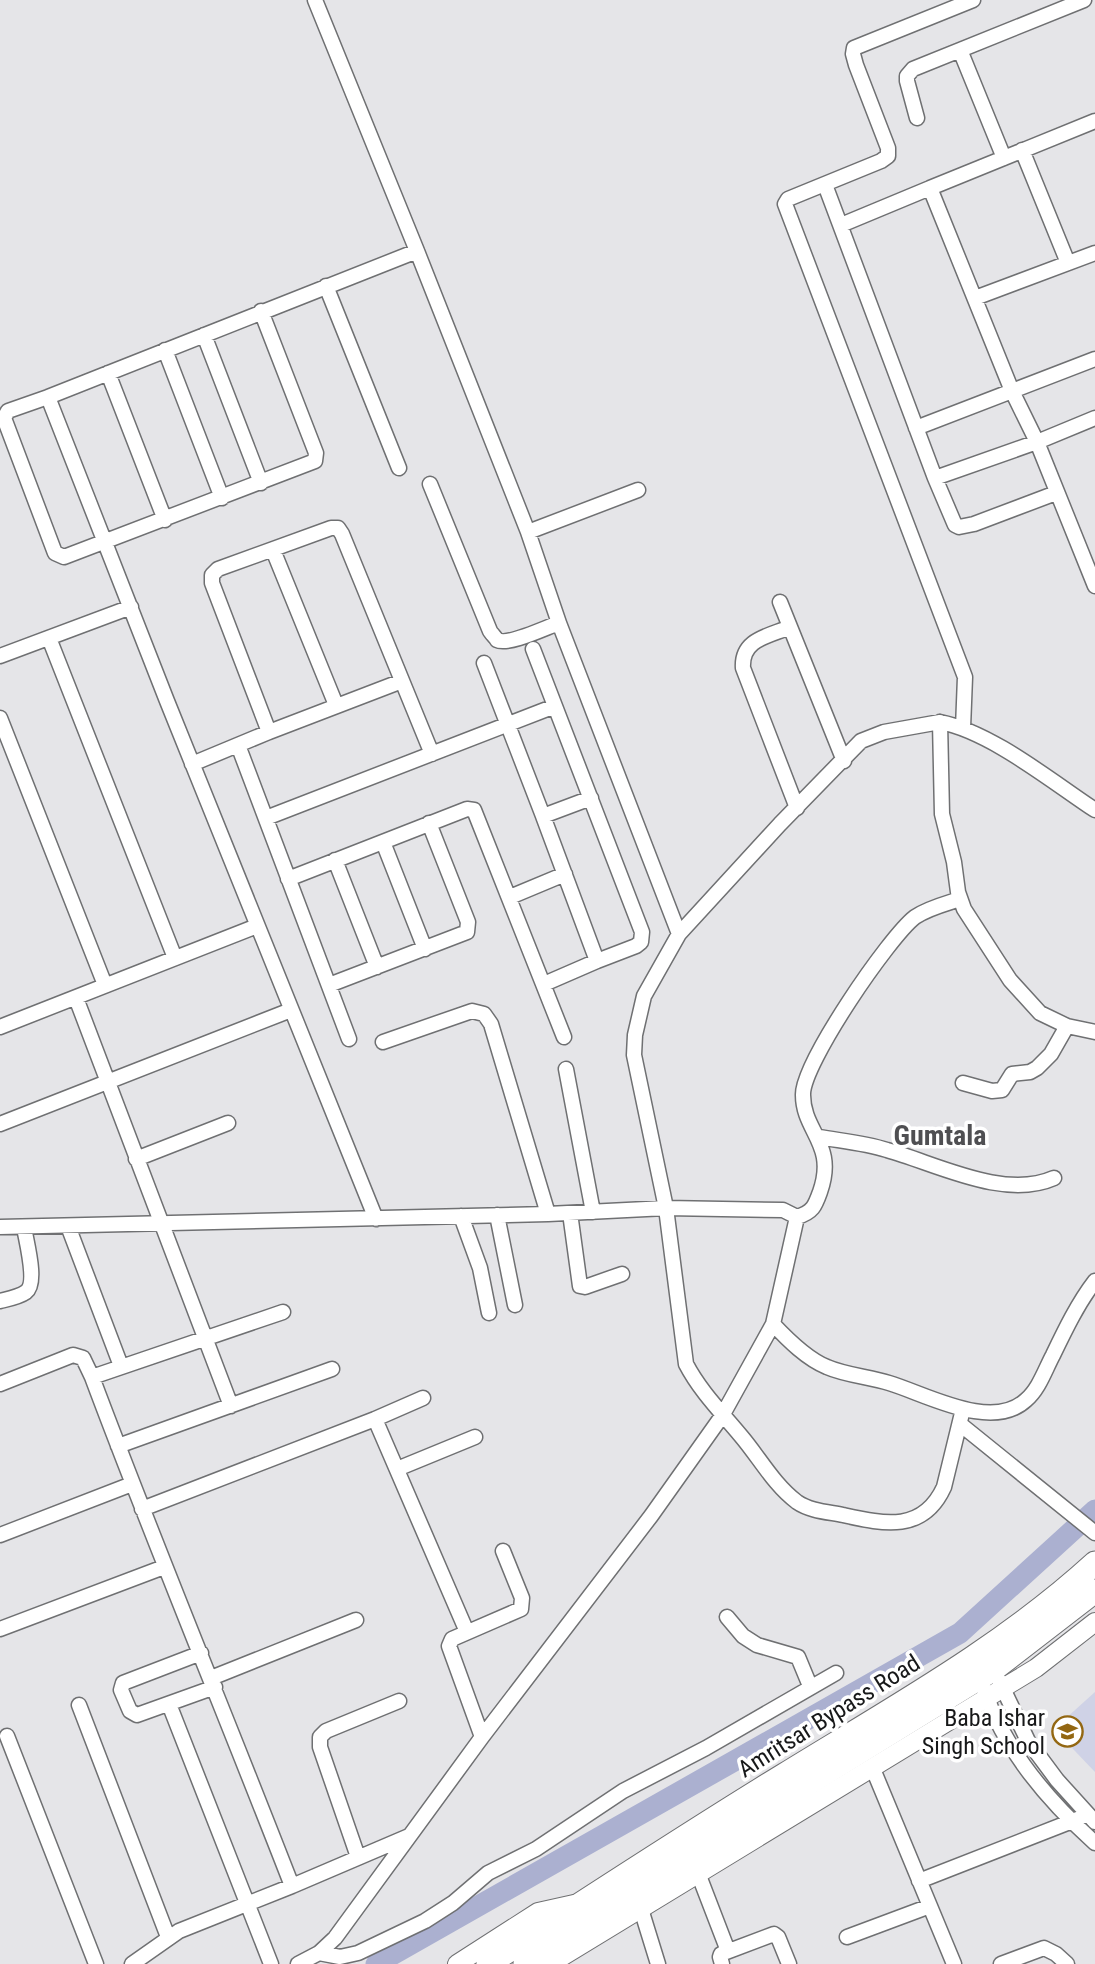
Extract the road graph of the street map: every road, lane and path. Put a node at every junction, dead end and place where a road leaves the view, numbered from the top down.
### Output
1 (315, 0) edge
2 (973, 0) edge
3 (1084, 0) edge
4 (960, 50) junction
5 (917, 118) dead end
6 (1093, 126) edge
7 (1023, 150) junction
8 (1004, 158) junction
9 (930, 188) junction
10 (827, 190) dead end
11 (841, 226) junction
12 (417, 251) junction
13 (1095, 253) edge
14 (1068, 263) junction
15 (326, 286) junction
16 (975, 298) junction
17 (261, 312) junction
18 (204, 335) junction
19 (165, 350) junction
20 (1095, 359) edge
21 (108, 373) junction
22 (1013, 391) junction
23 (48, 397) junction
24 (1095, 418) edge
25 (916, 428) junction
26 (1037, 442) junction
27 (399, 468) dead end
28 (936, 478) junction
29 (261, 483) junction
30 (430, 484) dead end
31 (638, 490) dead end
32 (1056, 493) junction
33 (222, 498) junction
34 (165, 520) junction
35 (528, 532) junction
36 (106, 542) junction
37 (273, 550) junction
38 (1095, 586) edge
39 (780, 602) dead end
40 (131, 607) junction
41 (559, 623) junction
42 (790, 627) junction
43 (49, 638) junction
44 (533, 649) dead end
45 (0, 656) edge
46 (484, 663) dead end
47 (402, 681) junction
48 (336, 705) junction
49 (555, 706) junction
50 (0, 718) edge
51 (940, 722) junction
52 (506, 725) junction
53 (963, 728) junction
54 (269, 732) junction
55 (238, 745) junction
56 (432, 754) junction
57 (844, 761) junction
58 (192, 764) junction
59 (591, 798) junction
60 (797, 808) junction
61 (1095, 810) edge
62 (543, 816) junction
63 (266, 818) junction
64 (429, 823) junction
65 (383, 842) junction
66 (335, 860) junction
67 (565, 874) junction
68 (288, 879) junction
69 (510, 897) junction
70 (960, 899) junction
71 (257, 926) junction
72 (679, 934) junction
73 (425, 949) junction
74 (175, 958) junction
75 (597, 961) junction
76 (377, 967) junction
77 (544, 984) junction
78 (105, 985) junction
79 (329, 985) junction
80 (76, 998) junction
81 (291, 1010) junction
82 (1067, 1026) junction
83 (0, 1027) edge
84 (1095, 1032) edge
85 (564, 1037) dead end
86 (349, 1039) dead end
87 (383, 1042) dead end
88 (566, 1069) dead end
89 (107, 1081) junction
90 (963, 1083) dead end
91 (228, 1123) dead end
92 (0, 1124) edge
93 (818, 1137) junction
94 (136, 1159) junction
95 (1054, 1178) dead end
96 (666, 1208) junction
97 (593, 1212) junction
98 (570, 1213) junction
99 (548, 1214) junction
100 (497, 1215) junction
101 (461, 1216) junction
102 (797, 1217) junction
103 (376, 1219) junction
104 (161, 1225) junction
105 (68, 1226) junction
106 (0, 1227) edge
107 (24, 1227) junction
108 (622, 1274) dead end
109 (1095, 1281) edge
110 (0, 1301) edge
111 (515, 1306) dead end
112 (283, 1312) dead end
113 (489, 1314) dead end
114 (773, 1324) junction
115 (207, 1339) junction
116 (121, 1366) junction
117 (332, 1369) dead end
118 (92, 1377) junction
119 (0, 1384) edge
120 (423, 1398) dead end
121 (231, 1406) junction
122 (963, 1409) junction
123 (723, 1416) junction
124 (375, 1419) junction
125 (960, 1424) junction
126 (475, 1437) dead end
127 (118, 1446) junction
128 (397, 1469) junction
129 (132, 1484) junction
130 (142, 1509) junction
131 (1095, 1533) edge
132 (0, 1535) edge
133 (503, 1551) dead end
134 (1095, 1563) edge
135 (164, 1567) junction
136 (1095, 1591) edge
137 (727, 1617) dead end
138 (356, 1620) dead end
139 (1095, 1622) edge
140 (0, 1629) edge
141 (467, 1632) junction
142 (201, 1653) junction
143 (836, 1673) dead end
144 (987, 1673) junction
145 (213, 1682) junction
146 (810, 1686) junction
147 (398, 1701) dead end
148 (169, 1704) junction
149 (79, 1705) dead end
150 (7, 1736) dead end
151 (482, 1737) junction
152 (873, 1769) junction
153 (1091, 1818) edge
154 (1072, 1822) junction
155 (410, 1835) junction
156 (1095, 1843) edge
157 (358, 1857) junction
158 (698, 1873) junction
159 (919, 1881) junction
160 (292, 1886) junction
161 (582, 1903) junction
162 (247, 1904) junction
163 (930, 1906) junction
164 (640, 1909) junction
165 (608, 1920) junction
166 (168, 1937) junction
167 (847, 1937) dead end
168 (319, 1953) junction
169 (520, 1956) edge
170 (725, 1957) edge
171 (96, 1964) edge
172 (132, 1964) edge
173 (271, 1964) edge
174 (298, 1964) edge
175 (457, 1964) edge
176 (488, 1964) edge
177 (550, 1964) edge
178 (658, 1964) edge
179 (789, 1964) edge
180 (954, 1964) edge
181 (1001, 1964) edge
182 (1067, 1964) edge

1 - 12 street
2 - 53 street
3 - 4 street
4 - 5 street
4 - 8 street
6 - 7 street
7 - 8 street
7 - 14 street
8 - 9 street
9 - 11 street
9 - 16 street
10 - 11 street
11 - 25 street
12 - 15 street
12 - 35 street
13 - 14 street
14 - 16 street
15 - 17 street
15 - 27 street
16 - 22 street
17 - 18 street
17 - 29 street
18 - 19 street
18 - 29 street
19 - 21 street
19 - 33 street
20 - 22 street
21 - 23 street
21 - 34 street
22 - 25 street
22 - 26 street
23 - 36 street
23 - 36 street
24 - 26 street
25 - 28 street
26 - 28 street
26 - 32 street
28 - 32 street
29 - 33 street
30 - 41 street
31 - 35 street
32 - 38 street
33 - 34 street
34 - 36 street
35 - 41 street
36 - 40 street
37 - 47 street
37 - 48 street
37 - 54 street
39 - 42 street
40 - 43 street
40 - 58 street
41 - 72 street
42 - 57 street
42 - 60 street
43 - 45 street
43 - 74 street
44 - 49 street
46 - 52 street
47 - 48 street
47 - 56 street
48 - 54 street
49 - 52 street
49 - 59 street
50 - 78 street
51 - 53 street
51 - 57 street
51 - 70 street
52 - 56 street
52 - 62 street
53 - 61 street
54 - 55 street
55 - 58 street
55 - 63 street
56 - 63 street
57 - 60 street
58 - 71 street
59 - 62 street
59 - 75 street
60 - 72 street
62 - 67 street
63 - 68 street
64 - 65 street
64 - 69 street
64 - 73 street
65 - 66 street
65 - 73 street
66 - 68 street
66 - 76 street
67 - 69 street
67 - 75 street
68 - 79 street
69 - 77 street
70 - 82 street
70 - 93 street
71 - 74 street
71 - 81 street
72 - 96 street
73 - 76 street
74 - 78 street
75 - 77 street
76 - 79 street
77 - 85 street
78 - 80 street
79 - 86 street
80 - 83 street
80 - 89 street
81 - 89 street
81 - 103 street
82 - 84 street
82 - 90 street
87 - 99 street
88 - 97 street
89 - 92 street
89 - 94 street
91 - 94 street
93 - 95 street
93 - 102 street
94 - 104 street
96 - 97 street
96 - 102 street
96 - 123 street
97 - 98 street
98 - 99 street
98 - 108 street
99 - 100 street
100 - 101 street
100 - 111 street
101 - 103 street
101 - 113 street
102 - 114 street
103 - 104 street
104 - 105 street
104 - 115 street
105 - 107 street
105 - 116 street
106 - 107 street
107 - 110 street
109 - 122 street
112 - 115 street
114 - 122 street
114 - 123 street
115 - 116 street
115 - 121 street
116 - 118 street
117 - 121 street
118 - 119 street
118 - 127 street
120 - 124 street
121 - 127 street
122 - 125 street
123 - 125 street
123 - 151 street
124 - 128 street
124 - 130 street
125 - 131 street
126 - 128 street
127 - 129 street
128 - 141 street
129 - 130 street
129 - 132 street
130 - 135 street
133 - 141 street
134 - 144 highway, Amritsar Bypass Road
135 - 140 street
135 - 142 street
136 - 144 highway, Amritsar Bypass Road
137 - 146 street
138 - 145 street
139 - 144 street
141 - 151 street
142 - 145 street
142 - 148 street
143 - 146 street
144 - 152 street
144 - 153 street
144 - 154 street
144 - 161 highway, Amritsar Bypass Road
144 - 165 highway, Amritsar Bypass Road
145 - 148 street
145 - 160 street
146 - 168 street
147 - 157 street
148 - 162 street
149 - 166 street
150 - 171 street
151 - 155 street
152 - 158 street
152 - 159 street
153 - 154 street
154 - 156 street
154 - 159 street
155 - 157 street
155 - 168 street
157 - 160 street
158 - 164 street
158 - 170 street
159 - 163 street
160 - 162 street
161 - 169 highway, Amritsar Bypass Road
161 - 175 street
162 - 166 street
162 - 173 street
163 - 167 street
163 - 180 street
164 - 165 street
164 - 178 street
165 - 169 highway, Amritsar Bypass Road
165 - 177 street
166 - 172 street
168 - 174 street
169 - 176 highway
170 - 179 street
181 - 182 street

